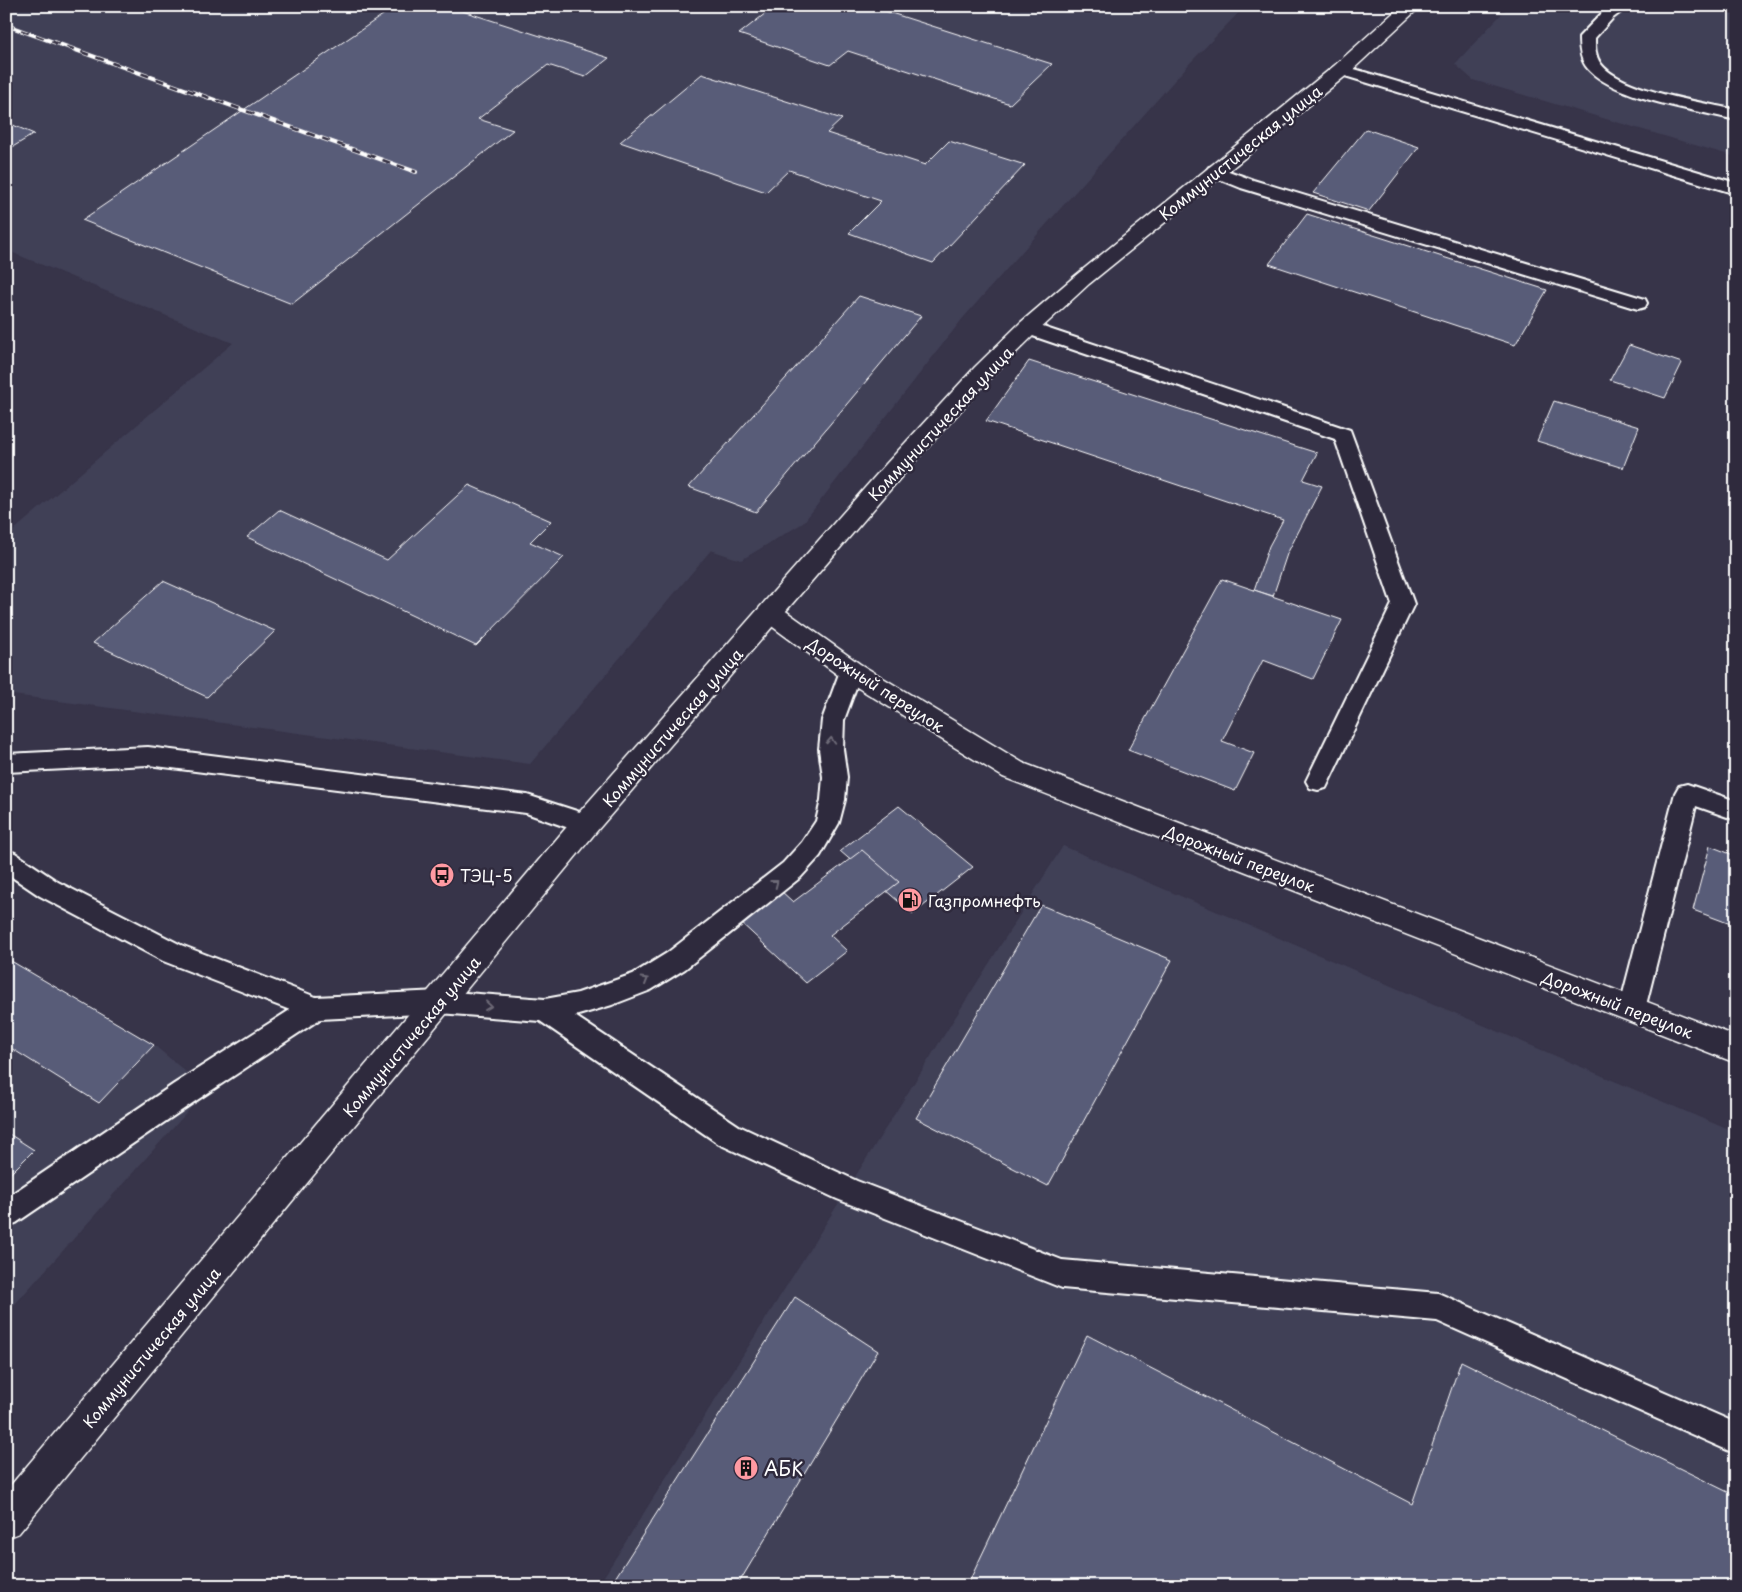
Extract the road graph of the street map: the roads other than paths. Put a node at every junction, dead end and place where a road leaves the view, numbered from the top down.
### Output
1 (1412, 6) edge
2 (1622, 6) edge
3 (1341, 70) junction
4 (1736, 115) edge
5 (1215, 171) junction
6 (1736, 189) edge
7 (1638, 303) dead end
8 (1028, 328) junction
9 (771, 613) junction
10 (851, 671) junction
11 (6, 763) edge
12 (1318, 781) dead end
13 (1736, 811) edge
14 (586, 824) junction
15 (6, 860) edge
16 (439, 1002) junction
17 (315, 1008) junction
18 (545, 1010) junction
19 (1632, 1010) junction
20 (1736, 1050) edge
21 (6, 1214) edge
22 (1736, 1439) edge
23 (6, 1520) edge

1 - 3 main road, Коммунистическая улица
2 - 4 lane
3 - 5 main road, Коммунистическая улица
3 - 6 lane
5 - 7 lane
5 - 8 main road, Коммунистическая улица
8 - 9 main road, Коммунистическая улица
8 - 12 lane
9 - 10 main road, Дорожный переулок
9 - 14 main road, Коммунистическая улица
18 -> 10 lane
10 - 19 main road, Дорожный переулок
11 - 14 lane
13 - 19 lane
14 - 16 main road, Коммунистическая улица
15 - 17 lane
16 - 17 lane
16 -> 18 lane
16 - 23 main road, Коммунистическая улица
17 - 21 lane
18 - 22 lane
19 - 20 main road, Дорожный переулок

